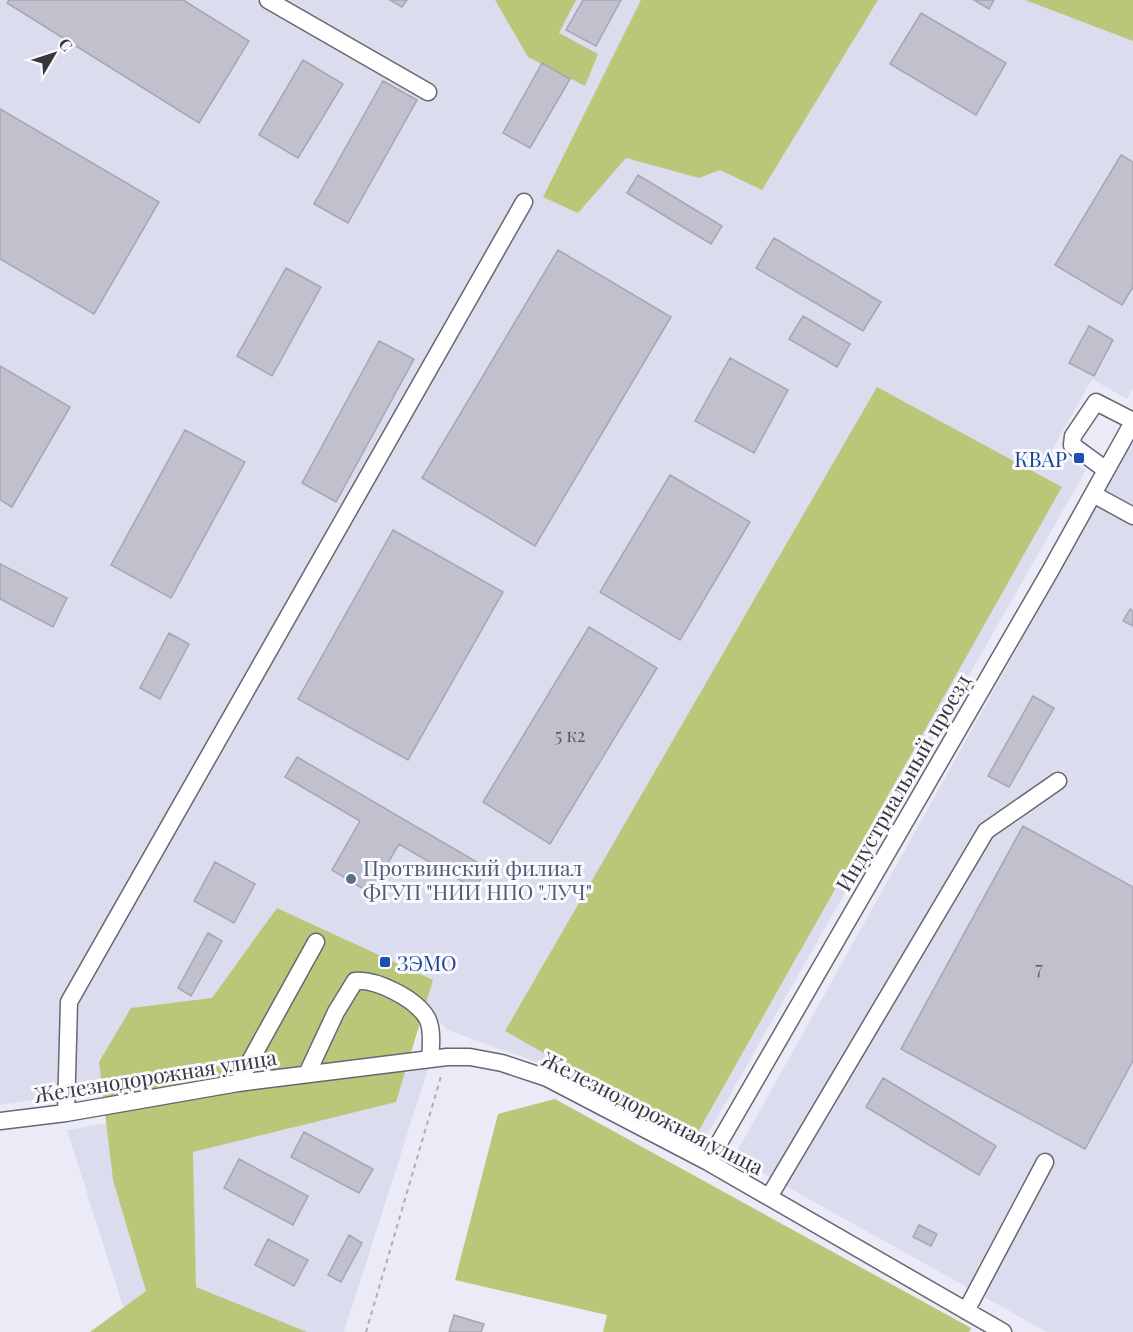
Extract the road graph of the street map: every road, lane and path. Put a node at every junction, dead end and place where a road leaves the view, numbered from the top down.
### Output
1 (268, 0) edge
2 (428, 92) dead end
3 (524, 202) dead end
4 (1133, 422) edge
5 (1106, 470) junction
6 (1093, 494) junction
7 (1133, 516) edge
8 (1058, 781) dead end
9 (316, 942) dead end
10 (438, 1058) junction
11 (307, 1074) junction
12 (238, 1083) junction
13 (66, 1113) junction
14 (0, 1121) edge
15 (708, 1162) junction
16 (1045, 1162) dead end
17 (769, 1197) junction
18 (966, 1311) junction
19 (366, 1332) edge
20 (1003, 1332) edge

1 - 2 street
3 - 13 street
4 - 5 street, Индустриальный проезд
4 - 5 street
5 - 6 street, Индустриальный проезд
6 - 7 street
6 - 15 street, Индустриальный проезд
8 - 17 street
9 - 12 street
10 - 11 street, Железнодорожная улица
10 - 11 street
10 - 15 street, Железнодорожная улица
10 - 19 path
11 - 12 street, Железнодорожная улица
12 - 13 street, Железнодорожная улица
13 - 14 street, Железнодорожная улица
15 - 17 street, Железнодорожная улица
16 - 18 street
17 - 18 street, Железнодорожная улица
18 - 20 street, Железнодорожная улица

